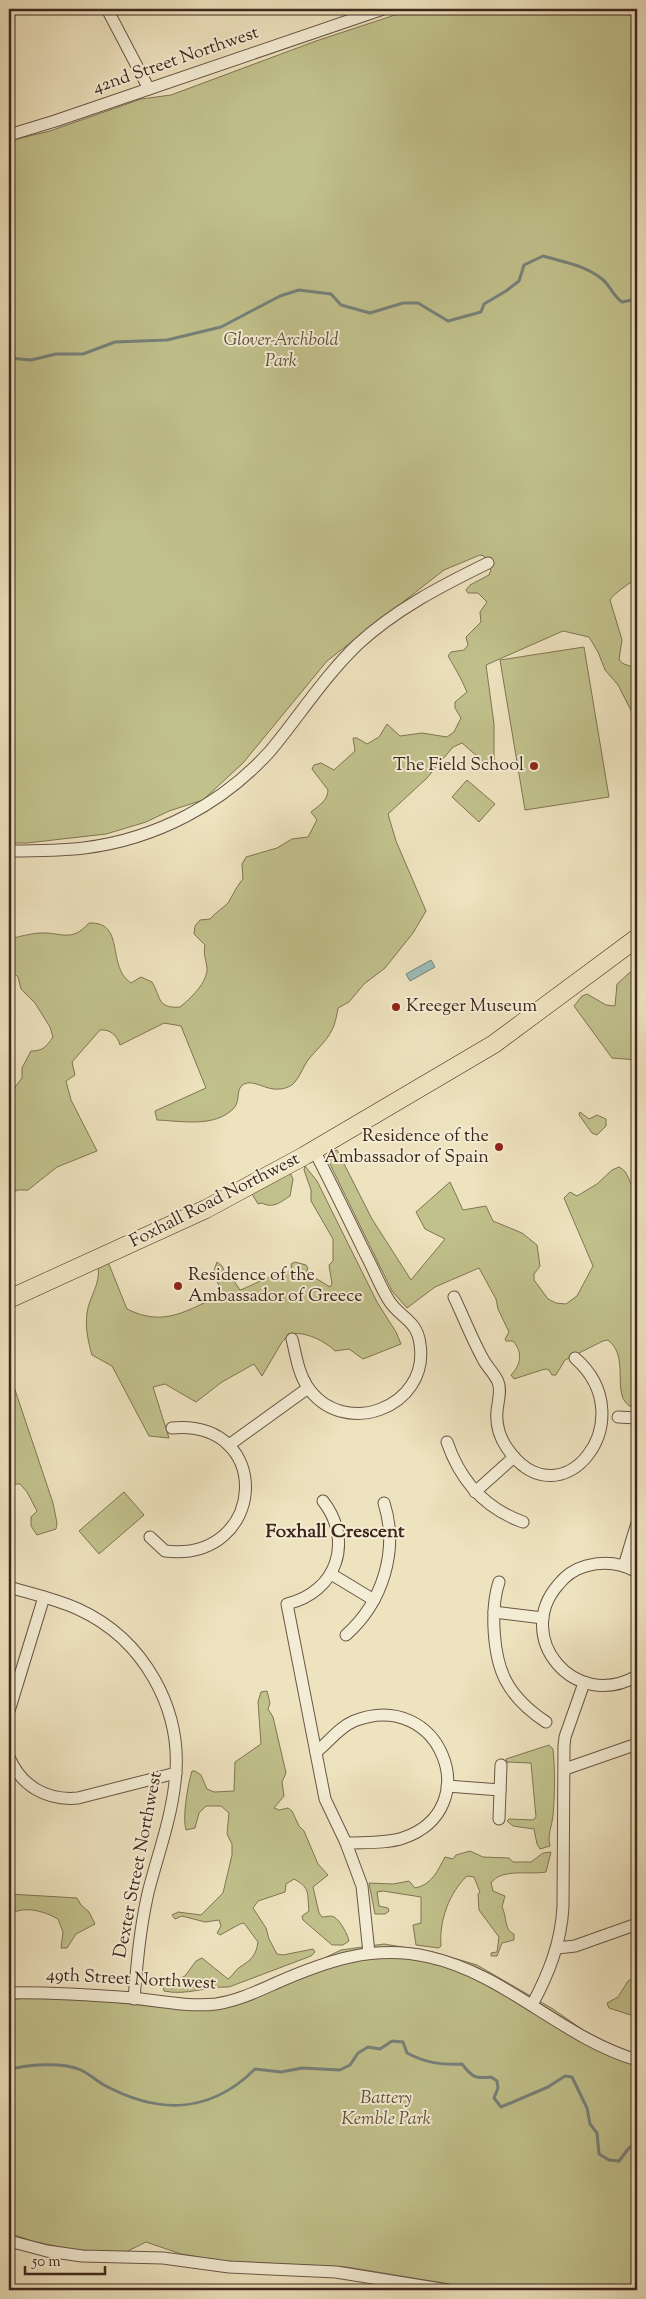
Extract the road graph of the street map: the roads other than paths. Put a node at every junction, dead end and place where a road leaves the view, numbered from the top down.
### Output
1 (107, 9) edge
2 (383, 9) edge
3 (149, 89) junction
4 (9, 134) edge
5 (488, 563) dead end
6 (9, 851) edge
7 (637, 938) edge
8 (314, 1150) junction
9 (454, 1297) dead end
10 (9, 1299) edge
11 (292, 1339) dead end
12 (575, 1358) dead end
13 (606, 1384) dead end
14 (308, 1388) junction
15 (617, 1417) dead end
16 (637, 1418) edge
17 (172, 1428) dead end
18 (447, 1442) dead end
19 (229, 1445) junction
20 (602, 1456) dead end
21 (514, 1457) junction
22 (476, 1492) junction
23 (323, 1501) dead end
24 (384, 1503) dead end
25 (523, 1522) dead end
26 (637, 1523) edge
27 (150, 1537) dead end
28 (624, 1566) junction
29 (637, 1572) edge
30 (331, 1574) junction
31 (499, 1582) dead end
32 (9, 1587) edge
33 (44, 1597) junction
34 (374, 1600) junction
35 (494, 1612) junction
36 (543, 1618) junction
37 (346, 1635) dead end
38 (637, 1676) edge
39 (584, 1684) junction
40 (9, 1711) edge
41 (546, 1722) dead end
42 (637, 1744) edge
43 (316, 1752) junction
44 (9, 1757) edge
45 (501, 1765) dead end
46 (564, 1769) junction
47 (176, 1773) junction
48 (447, 1786) junction
49 (500, 1790) junction
50 (499, 1819) dead end
51 (346, 1843) junction
52 (637, 1924) edge
53 (557, 1948) junction
54 (368, 1953) junction
55 (9, 1993) edge
56 (134, 1999) junction
57 (532, 2005) junction
58 (637, 2060) edge
59 (9, 2240) edge
60 (447, 2290) edge

1 - 3 street
2 - 3 street, 42nd Street Northwest
3 - 4 street, 42nd Street Northwest
5 - 6 street
7 - 8 main road, Foxhall Road Northwest
8 - 10 main road, Foxhall Road Northwest
8 - 14 street
9 - 21 street
11 - 14 street
12 - 13 street
14 - 19 street
15 - 16 street
17 - 19 street
18 - 22 street
19 - 27 street
20 - 21 street
21 - 22 street
22 - 25 street
23 - 30 street
24 - 34 street
26 - 28 street
28 - 29 street
28 - 36 street
30 - 34 street
30 - 43 street
31 - 35 street
32 - 33 street, Dexter Street Northwest
33 - 40 street
33 - 47 street, Dexter Street Northwest
34 - 37 street
35 - 36 street
35 - 41 street
36 - 39 street
38 - 39 street
39 - 46 street
42 - 46 street
43 - 48 street
43 - 51 street
44 - 47 street
45 - 49 street
46 - 53 street
47 - 56 street, Dexter Street Northwest
48 - 49 street
48 - 51 street
49 - 50 street
51 - 54 street
52 - 53 street
53 - 57 street
54 - 56 street, 49th Street Northwest
54 - 57 street, 49th Street Northwest
55 - 56 street, 49th Street Northwest
57 - 58 street, 49th Street Northwest
59 - 60 street

